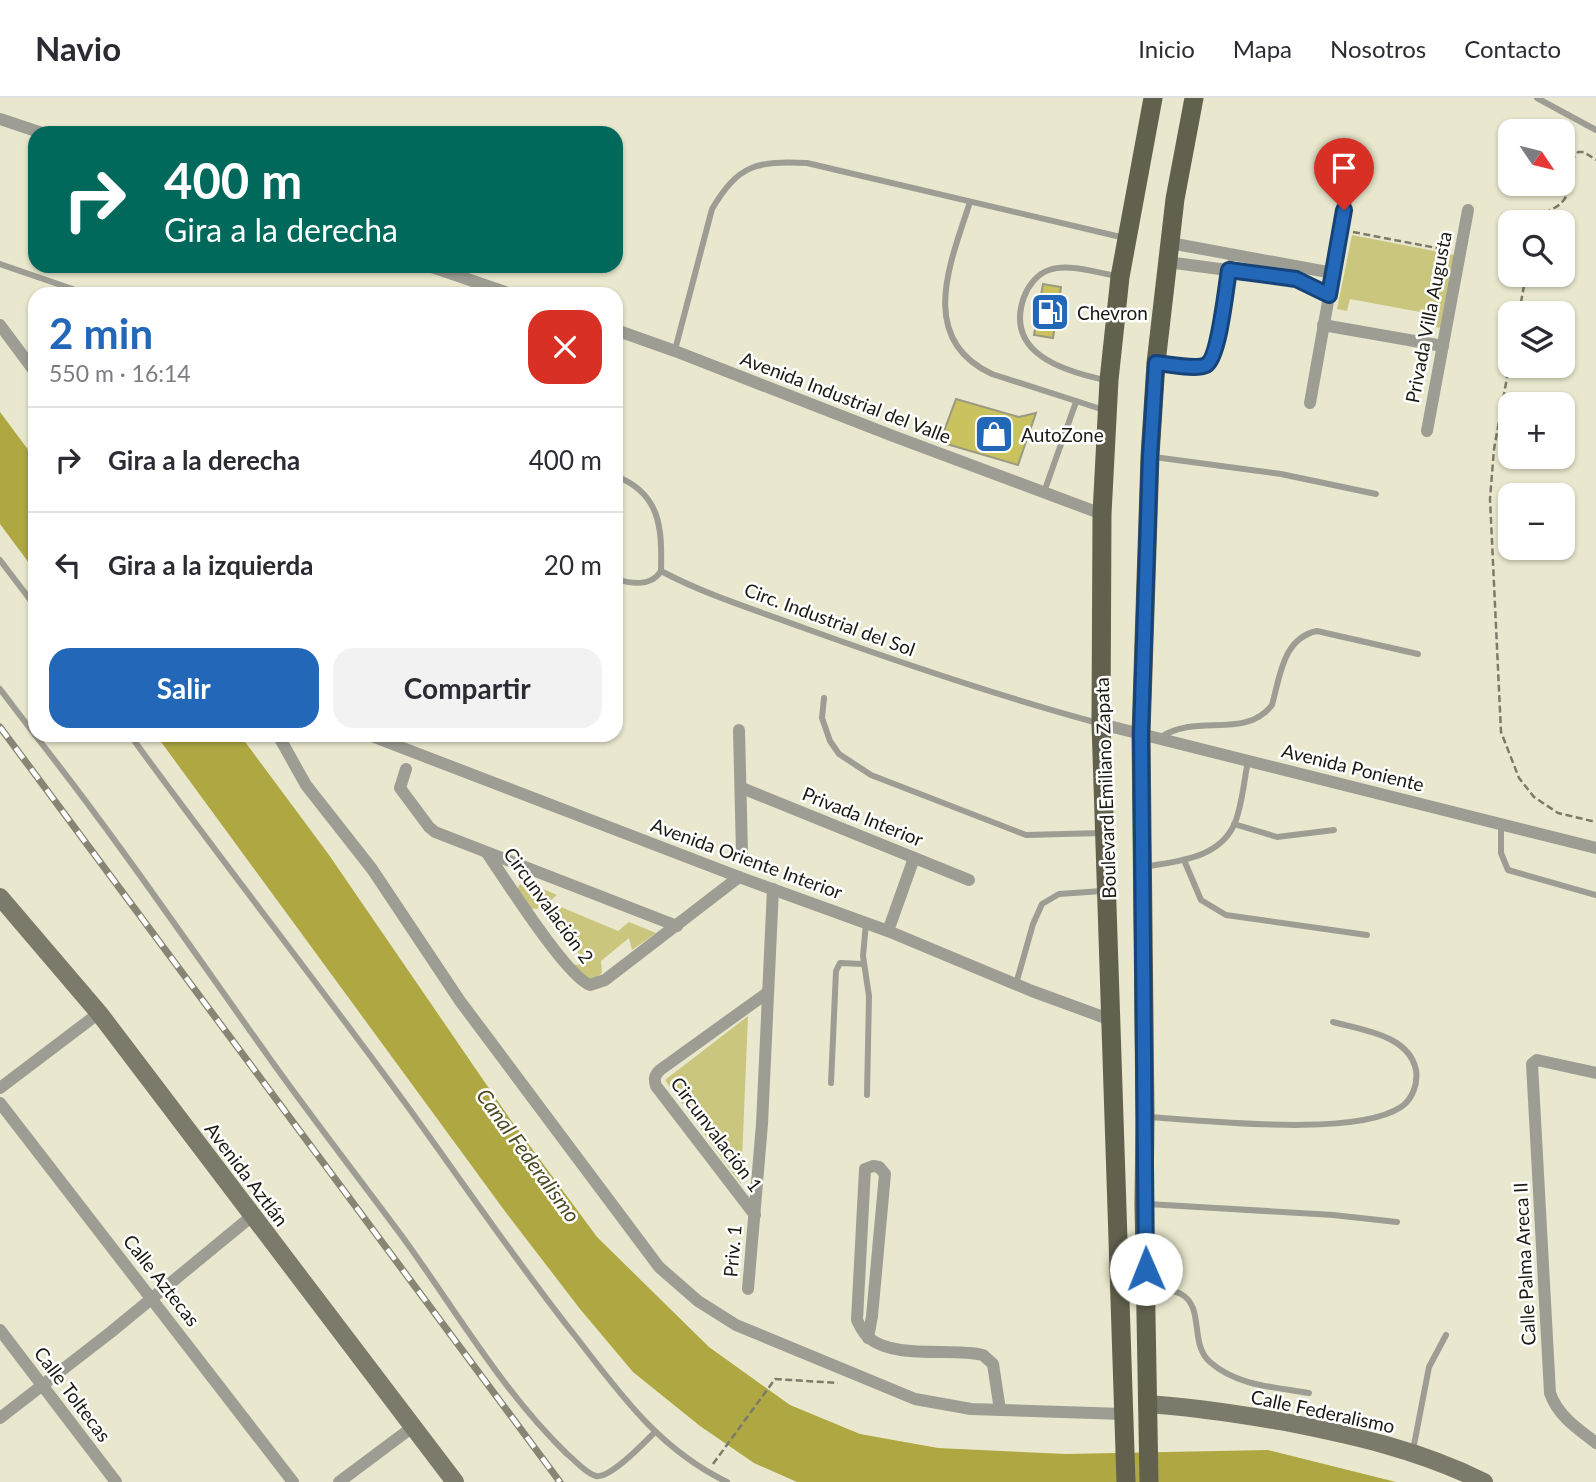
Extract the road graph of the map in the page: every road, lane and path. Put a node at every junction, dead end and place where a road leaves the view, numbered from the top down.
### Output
1 (1153, 98) edge
2 (1194, 98) edge
3 (1537, 98) edge
4 (0, 118) edge
5 (28, 128) edge
6 (1596, 130) edge
7 (1596, 160) edge
8 (1351, 172) dead end
9 (970, 202) junction
10 (1468, 210) dead end
11 (1547, 210) edge
12 (1340, 229) junction
13 (1127, 238) junction
14 (1460, 252) junction
15 (1169, 253) junction
16 (1232, 254) junction
17 (0, 264) edge
18 (1229, 270) junction
19 (450, 273) edge
20 (1333, 273) junction
21 (1120, 277) junction
22 (67, 287) edge
23 (490, 287) edge
24 (1329, 295) junction
25 (0, 325) edge
26 (1323, 325) junction
27 (623, 332) edge
28 (1443, 346) junction
29 (675, 351) junction
30 (28, 363) edge
31 (1156, 363) junction
32 (1507, 378) edge
33 (1109, 380) junction
34 (1076, 402) junction
35 (1310, 402) dead end
36 (1107, 411) junction
37 (1427, 431) dead end
38 (1150, 456) junction
39 (623, 480) edge
40 (1044, 492) junction
41 (1376, 494) dead end
42 (1102, 514) junction
43 (0, 559) edge
44 (661, 571) junction
45 (623, 581) edge
46 (28, 597) edge
47 (1418, 654) dead end
48 (0, 690) edge
49 (824, 698) dead end
50 (1101, 724) junction
51 (28, 726) edge
52 (739, 730) dead end
53 (1150, 736) junction
54 (40, 742) edge
55 (135, 742) edge
56 (282, 742) edge
57 (387, 742) edge
58 (1248, 761) junction
59 (406, 769) dead end
60 (742, 788) junction
61 (1596, 822) edge
62 (1234, 824) junction
63 (1501, 824) junction
64 (1334, 830) dead end
65 (1106, 833) junction
66 (1596, 848) edge
67 (487, 853) junction
68 (742, 853) dead end
69 (914, 858) junction
70 (1184, 860) junction
71 (1142, 867) junction
72 (739, 877) junction
73 (969, 880) dead end
74 (773, 889) junction
75 (1108, 890) junction
76 (1596, 895) edge
77 (0, 897) edge
78 (866, 923) junction
79 (677, 926) junction
80 (888, 931) junction
81 (1367, 935) dead end
82 (863, 964) junction
83 (1016, 984) junction
84 (767, 993) junction
85 (99, 1013) junction
86 (1111, 1020) junction
87 (1333, 1022) dead end
88 (1596, 1073) edge
89 (831, 1083) dead end
90 (0, 1088) edge
91 (867, 1095) dead end
92 (0, 1103) edge
93 (1145, 1117) junction
94 (1144, 1204) junction
95 (755, 1215) junction
96 (252, 1216) junction
97 (1397, 1222) dead end
98 (860, 1247) junction
99 (878, 1247) junction
100 (748, 1289) dead end
101 (1146, 1290) junction
102 (152, 1298) junction
103 (0, 1330) edge
104 (1446, 1335) dead end
105 (868, 1338) junction
106 (861, 1377) junction
107 (42, 1385) junction
108 (1309, 1393) dead end
109 (1147, 1404) junction
110 (1000, 1410) junction
111 (1125, 1414) junction
112 (0, 1418) edge
113 (414, 1426) junction
114 (654, 1433) junction
115 (1596, 1443) edge
116 (1413, 1452) junction
117 (718, 1459) dead end
118 (116, 1482) edge
119 (293, 1482) edge
120 (339, 1482) edge
121 (455, 1482) edge
122 (727, 1482) edge
123 (1126, 1482) edge
124 (1149, 1482) edge
125 (1484, 1482) edge

1 - 13 main road, Boulevard Emiliano Zapata
2 - 15 main road, Boulevard Emiliano Zapata
3 - 6 lane
4 - 5 street
7 - 11 path
8 - 12 street
9 - 13 lane
9 - 29 lane
9 - 34 lane
10 - 14 street, Privada Villa Augusta
12 - 14 path
12 - 20 street
13 - 21 main road, Boulevard Emiliano Zapata
14 - 28 street, Privada Villa Augusta
15 - 16 street
15 - 18 street
15 - 31 main road, Boulevard Emiliano Zapata
16 - 18 lane
16 - 20 street
17 - 22 lane
18 - 24 street
18 - 31 lane
19 - 23 street
20 - 24 street
21 - 33 main road, Boulevard Emiliano Zapata
21 - 33 lane
24 - 26 street
25 - 30 street
26 - 28 street
26 - 35 street
27 - 29 street, Avenida Industrial del Valle
28 - 37 street, Privada Villa Augusta
29 - 40 street, Avenida Industrial del Valle
31 - 38 main road, Boulevard Emiliano Zapata
32 - 61 path
33 - 36 main road, Boulevard Emiliano Zapata
34 - 36 lane
34 - 40 lane
36 - 42 main road, Boulevard Emiliano Zapata
38 - 41 lane
38 - 53 main road, Boulevard Emiliano Zapata
39 - 44 lane
40 - 42 street, Avenida Industrial del Valle
42 - 50 main road, Boulevard Emiliano Zapata
43 - 46 lane
44 - 45 lane
44 - 50 lane, Circ. Industrial del Sol
47 - 53 lane
48 - 51 lane
49 - 65 lane
50 - 53 street, Avenida Poniente
50 - 65 main road, Boulevard Emiliano Zapata
52 - 60 street
53 - 58 street, Avenida Poniente
53 - 71 main road, Boulevard Emiliano Zapata
54 - 114 lane
55 - 114 lane
56 - 106 street
57 - 72 street, Avenida Oriente Interior
58 - 62 lane
58 - 63 street, Avenida Poniente
59 - 67 street
60 - 68 street
60 - 69 street, Privada Interior
62 - 64 lane
62 - 70 lane
63 - 66 street, Avenida Poniente
63 - 76 lane
65 - 75 main road, Boulevard Emiliano Zapata
67 - 79 street, Circunvalación 2
67 - 79 street, Circunvalación 2
69 - 73 street, Privada Interior
69 - 80 street
70 - 71 lane
70 - 81 lane
71 - 93 main road, Boulevard Emiliano Zapata
72 - 74 street, Avenida Oriente Interior
72 - 79 street, Circunvalación 2
74 - 78 street, Avenida Oriente Interior
74 - 84 street, Circunvalación 1
75 - 83 lane
75 - 86 main road, Boulevard Emiliano Zapata
77 - 85 main road, Avenida Aztlán
78 - 80 street, Avenida Oriente Interior
78 - 82 lane
80 - 83 street, Avenida Oriente Interior
82 - 89 lane
82 - 91 lane
83 - 86 street, Avenida Oriente Interior
84 - 95 street, Circunvalación 1
84 - 95 street, Circunvalación 1
85 - 90 street
85 - 96 main road, Avenida Aztlán
86 - 111 main road, Boulevard Emiliano Zapata
87 - 93 lane
88 - 115 street, Calle Palma Areca II
92 - 102 street, Calle Aztecas
93 - 94 main road, Boulevard Emiliano Zapata
94 - 97 lane
94 - 101 main road, Boulevard Emiliano Zapata
95 - 100 street, Priv. 1
96 - 102 street
96 - 113 main road, Avenida Aztlán
98 - 99 street
98 - 99 street
98 - 105 street
99 - 105 street
101 - 108 lane
101 - 109 main road, Boulevard Emiliano Zapata
102 - 107 street
102 - 119 street, Calle Aztecas
103 - 107 street, Calle Toltecas
104 - 116 lane
105 - 110 street
106 - 110 street
106 - 117 path
107 - 112 street
107 - 118 street, Calle Toltecas
109 - 116 main road, Calle Federalismo
109 - 124 main road, Boulevard Emiliano Zapata
110 - 111 street
111 - 123 main road, Boulevard Emiliano Zapata
113 - 120 street
113 - 121 main road, Avenida Aztlán
114 - 122 lane
116 - 125 main road, Calle Federalismo

